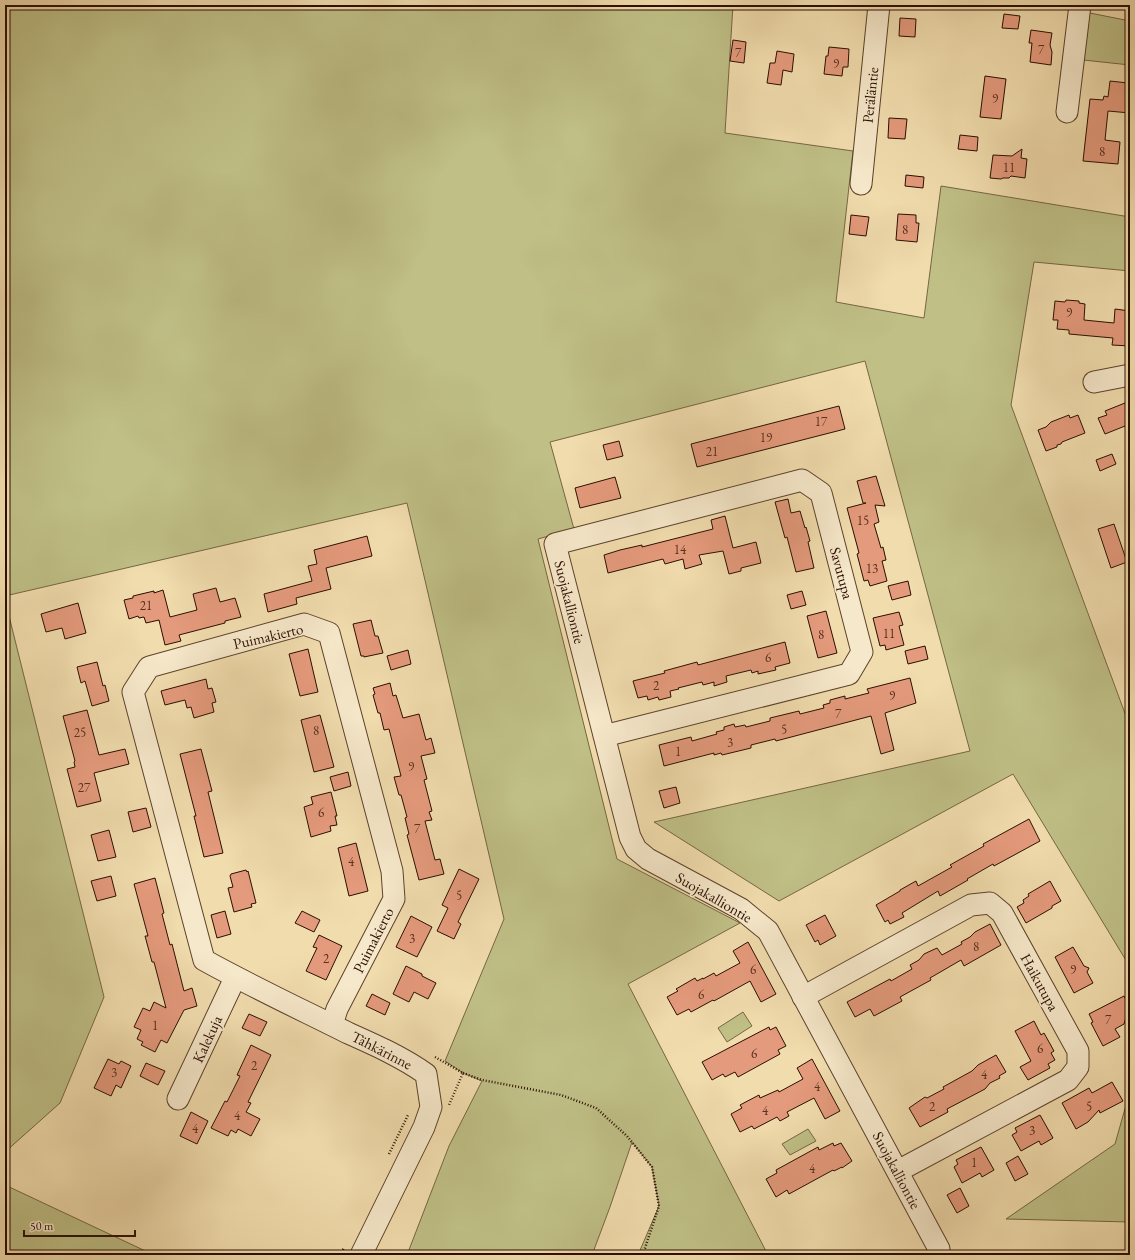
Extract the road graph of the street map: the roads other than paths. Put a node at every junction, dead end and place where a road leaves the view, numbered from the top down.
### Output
1 (879, 5) edge
2 (1080, 5) edge
3 (1067, 112) dead end
4 (861, 184) dead end
5 (1130, 375) edge
6 (1094, 382) dead end
7 (555, 544) joint
8 (604, 736) junction
9 (204, 960) joint
10 (235, 978) junction
11 (803, 997) junction
12 (332, 1025) junction
13 (178, 1099) dead end
14 (898, 1171) junction
15 (354, 1248) edge
16 (939, 1255) edge

1 - 4 street, Peräläntie
2 - 3 street
5 - 6 street
7 - 8 street, Suojakalliontie
7 - 8 street, Savutupa
8 - 11 street, Suojakalliontie
9 - 10 street, Tähkärinne
9 - 12 street, Puimakierto
10 - 12 street, Tähkärinne
10 - 13 street, Kalekuja
11 - 14 street, Suojakalliontie
11 - 14 street, Haikutupa
12 - 15 street, Tähkärinne
14 - 16 street, Suojakalliontie

